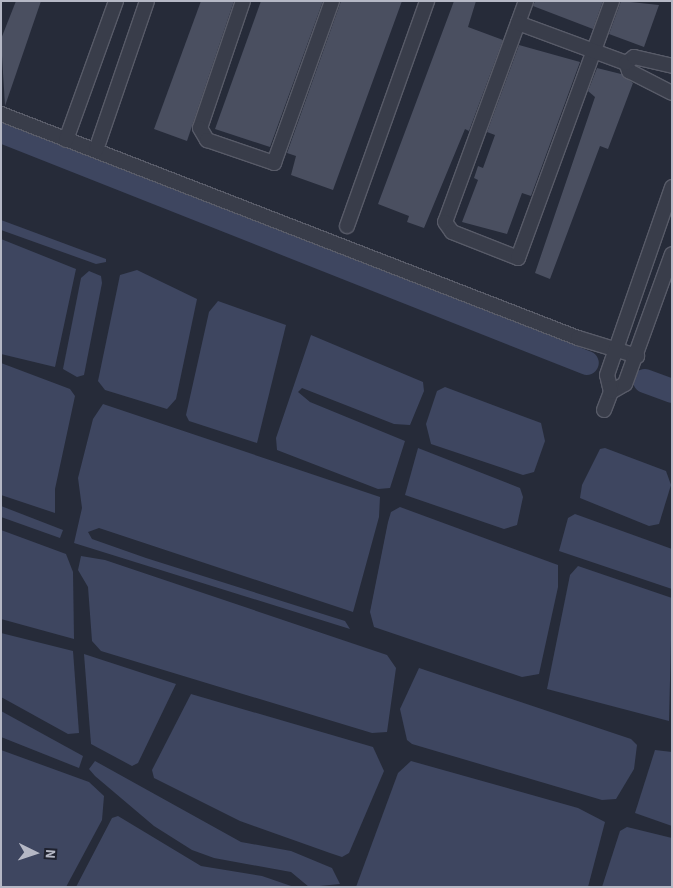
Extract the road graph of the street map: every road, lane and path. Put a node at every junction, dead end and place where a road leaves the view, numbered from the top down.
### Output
1 (116, 1) edge
2 (147, 1) edge
3 (243, 1) edge
4 (332, 1) edge
5 (427, 1) edge
6 (526, 1) edge
7 (612, 1) edge
8 (518, 23) junction
9 (596, 52) junction
10 (626, 63) junction
11 (668, 65) edge
12 (656, 87) junction
13 (672, 93) edge
14 (1, 114) edge
15 (66, 140) junction
16 (96, 150) junction
17 (672, 188) edge
18 (347, 226) dead end
19 (672, 254) edge
20 (616, 350) junction
21 (637, 356) junction
22 (611, 392) junction
23 (604, 410) dead end

1 - 15 street
2 - 16 street
3 - 4 street
5 - 18 street
6 - 8 street
7 - 9 street
8 - 9 street
8 - 9 street
9 - 10 street
10 - 11 street
10 - 12 street
11 - 12 street
12 - 13 street
14 - 15 street
15 - 16 street
16 - 20 street
17 - 20 street
19 - 21 street
20 - 21 street
20 - 22 street
21 - 22 street
22 - 23 street

